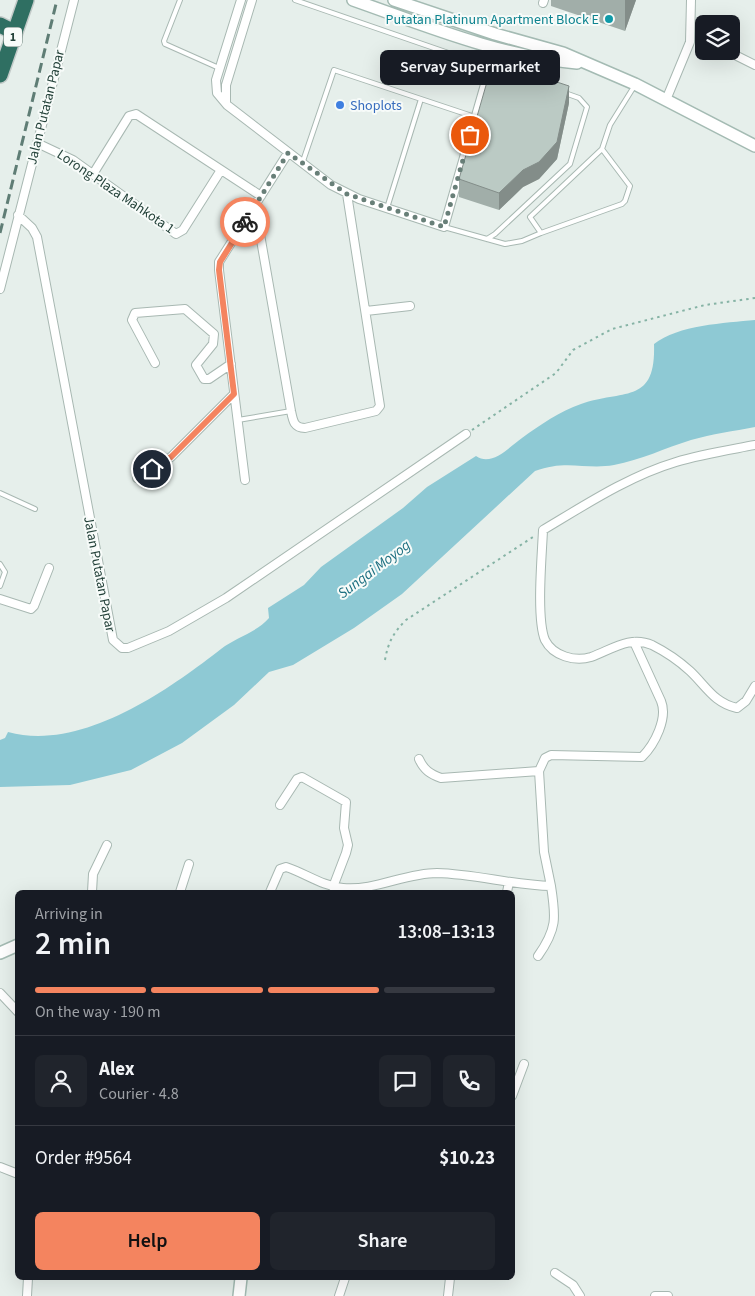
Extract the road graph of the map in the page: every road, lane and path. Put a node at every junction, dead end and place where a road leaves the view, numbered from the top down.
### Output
1 (26, 0) edge
2 (74, 0) edge
3 (180, 0) edge
4 (241, 0) edge
5 (252, 0) edge
6 (295, 0) edge
7 (353, 0) edge
8 (394, 0) edge
9 (691, 0) edge
10 (0, 25) edge
11 (14, 32) junction
12 (492, 48) junction
13 (740, 58) edge
14 (584, 63) junction
15 (755, 65) edge
16 (490, 67) junction
17 (219, 68) junction
18 (499, 70) edge
19 (0, 75) edge
20 (636, 84) junction
21 (561, 92) edge
22 (421, 99) junction
23 (666, 100) junction
24 (227, 105) junction
25 (475, 117) junction
26 (37, 143) junction
27 (755, 146) edge
28 (602, 149) junction
29 (288, 153) junction
30 (302, 164) junction
31 (221, 170) junction
32 (93, 174) junction
33 (545, 189) junction
34 (347, 194) junction
35 (261, 196) junction
36 (552, 196) junction
37 (255, 206) junction
38 (387, 208) junction
39 (18, 215) junction
40 (444, 227) junction
41 (541, 233) junction
42 (487, 239) junction
43 (0, 289) edge
44 (755, 298) edge
45 (410, 306) dead end
46 (366, 311) junction
47 (155, 363) dead end
48 (231, 364) junction
49 (234, 394) junction
50 (291, 411) junction
51 (238, 420) junction
52 (466, 434) joint
53 (755, 445) edge
54 (137, 478) dead end
55 (246, 480) dead end
56 (0, 493) edge
57 (35, 509) dead end
58 (543, 530) junction
59 (0, 564) edge
60 (49, 568) dead end
61 (0, 586) edge
62 (0, 599) edge
63 (634, 642) junction
64 (385, 660) dead end
65 (754, 689) edge
66 (419, 759) dead end
67 (539, 771) junction
68 (280, 805) dead end
69 (107, 845) dead end
70 (189, 864) dead end
71 (509, 882) junction
72 (551, 886) junction
73 (333, 887) junction
74 (92, 890) edge
75 (181, 890) edge
76 (271, 890) edge
77 (507, 890) edge
78 (15, 946) edge
79 (0, 953) edge
80 (538, 956) dead end
81 (0, 993) edge
82 (15, 1009) edge
83 (524, 1064) dead end
84 (515, 1088) edge
85 (0, 1167) edge
86 (15, 1173) edge
87 (555, 1273) dead end
88 (28, 1280) edge
89 (241, 1280) edge
90 (344, 1280) edge
91 (450, 1280) edge
92 (27, 1296) edge
93 (239, 1296) edge
94 (339, 1296) edge
95 (448, 1296) edge
96 (580, 1296) edge
97 (655, 1296) edge
98 (668, 1296) edge

1 - 11 highway, 1
2 - 26 street, Jalan Putatan Papar
3 - 17 lane
4 - 17 street
5 - 24 street
6 - 16 lane
7 - 12 street
8 - 14 street
9 - 23 street
10 - 11 highway
11 - 19 highway, 1
12 - 14 street
12 - 16 street
13 - 15 street
14 - 20 street
16 - 18 lane
16 - 25 street
17 - 24 street
20 - 23 street
20 - 28 lane
21 - 33 lane
22 - 25 lane
22 - 30 lane
22 - 38 lane
23 - 27 street
24 - 29 street
25 - 40 street
26 - 32 street, Lorong Plaza Mahkota 1
26 - 39 street, Jalan Putatan Papar
28 - 36 lane
28 - 41 lane
29 - 30 street
29 - 35 street
30 - 34 street
31 - 32 street
31 - 32 street, Lorong Plaza Mahkota 1
31 - 35 street
33 - 36 lane
33 - 42 lane
34 - 38 street
34 - 46 street
35 - 37 street
36 - 41 lane
37 - 48 street
37 - 50 street
38 - 40 street
39 - 43 street, Jalan Putatan Papar
39 - 52 street, Jalan Putatan Papar
40 - 42 lane
41 - 42 lane
44 - 52 path
45 - 46 street
46 - 50 street
47 - 48 street
48 - 49 street
49 - 51 street
49 - 54 street
50 - 51 lane
51 - 55 street
53 - 58 street
56 - 57 lane
58 - 63 street
58 - 64 path
59 - 61 lane
60 - 62 street
63 - 65 street
63 - 67 street
66 - 67 street
67 - 72 street
68 - 73 street
69 - 74 street
70 - 75 street
71 - 72 street
71 - 73 street
71 - 77 street
72 - 80 street
73 - 76 street
78 - 79 street
81 - 82 street
83 - 84 street
85 - 86 street
87 - 96 street
88 - 92 street
89 - 93 street
90 - 94 street
91 - 95 street
97 - 98 street

